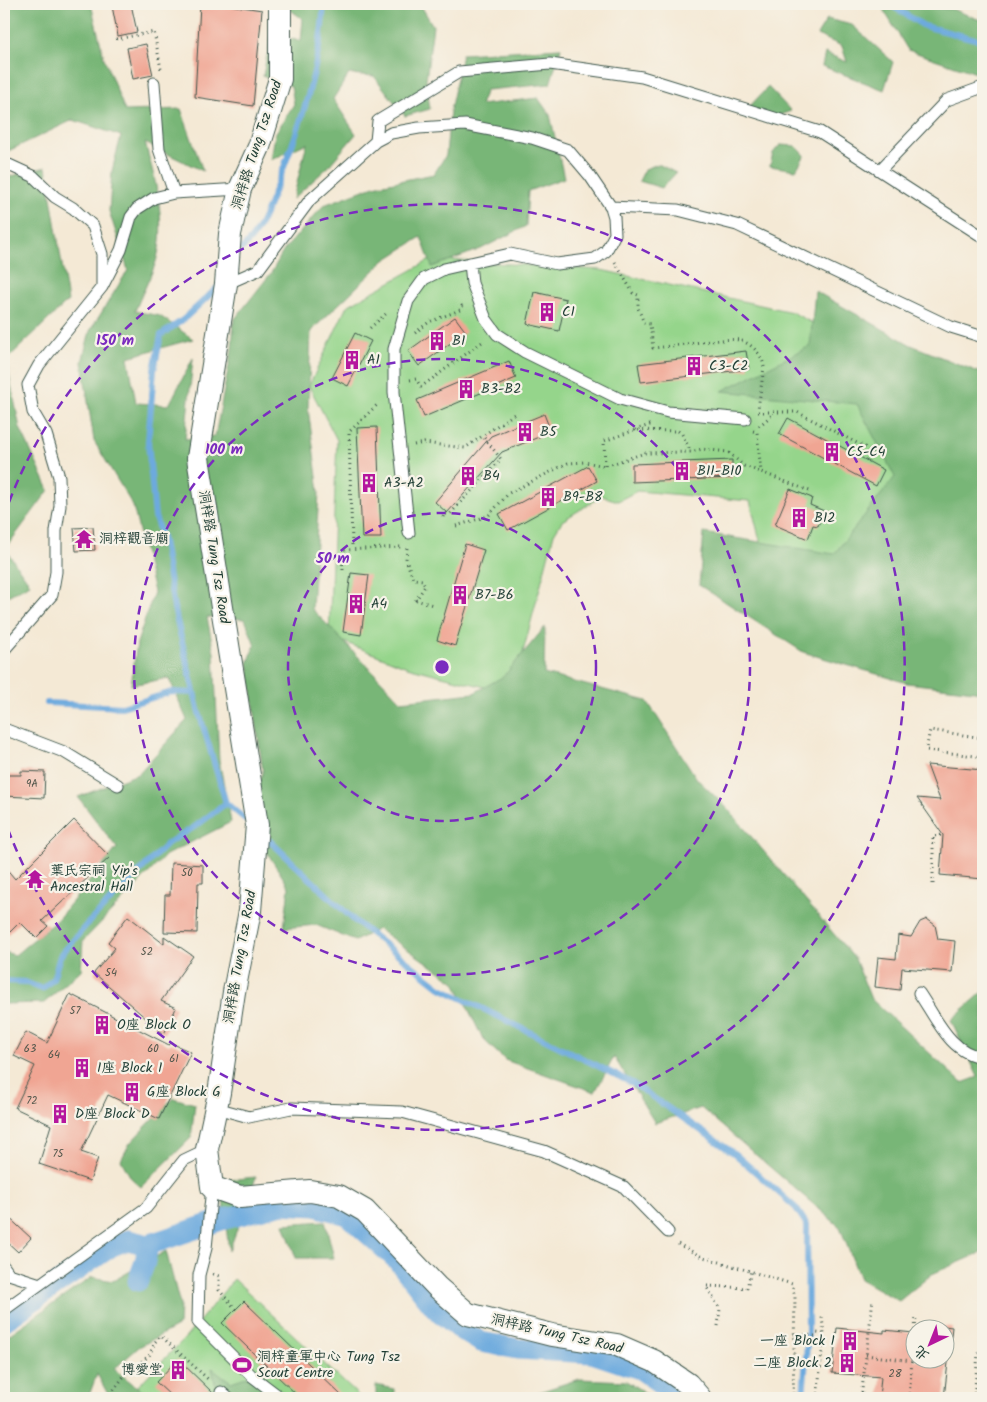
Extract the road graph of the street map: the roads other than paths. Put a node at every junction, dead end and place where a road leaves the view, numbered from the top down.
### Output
1 (280, 4) edge
2 (154, 83) road end
3 (983, 87) edge
4 (376, 141) junction
5 (4, 166) edge
6 (880, 170) junction
7 (240, 190) junction
8 (174, 193) junction
9 (611, 206) junction
10 (983, 237) edge
11 (470, 263) junction
12 (226, 284) junction
13 (102, 287) junction
14 (983, 337) edge
15 (747, 424) road end
16 (409, 533) road end
17 (4, 650) edge
18 (4, 729) edge
19 (118, 785) dead end
20 (919, 992) dead end
21 (983, 1057) edge
22 (216, 1108) junction
23 (206, 1149) junction
24 (212, 1195) junction
25 (668, 1232) road end
26 (4, 1268) edge
27 (40, 1284) junction
28 (4, 1310) edge
29 (281, 1398) edge
30 (700, 1398) edge

1 - 7 street, 洞梓路 Tung Tsz Road
2 - 8 lane
3 - 6 lane
4 - 6 lane
4 - 9 lane
4 - 12 lane
5 - 13 lane
6 - 10 lane
7 - 8 lane
7 - 12 street, 洞梓路 Tung Tsz Road
8 - 13 lane
9 - 11 lane
9 - 14 lane
11 - 15 lane
11 - 16 lane
12 - 22 street, 洞梓路 Tung Tsz Road
13 - 17 lane
18 - 19 lane
20 - 21 lane
22 - 23 street, 洞梓路 Tung Tsz Road
22 - 25 lane
23 - 24 street, 洞梓路 Tung Tsz Road
23 - 27 lane
24 - 29 lane
24 - 30 street, 洞梓路 Tung Tsz Road
26 - 27 lane
27 - 28 lane

